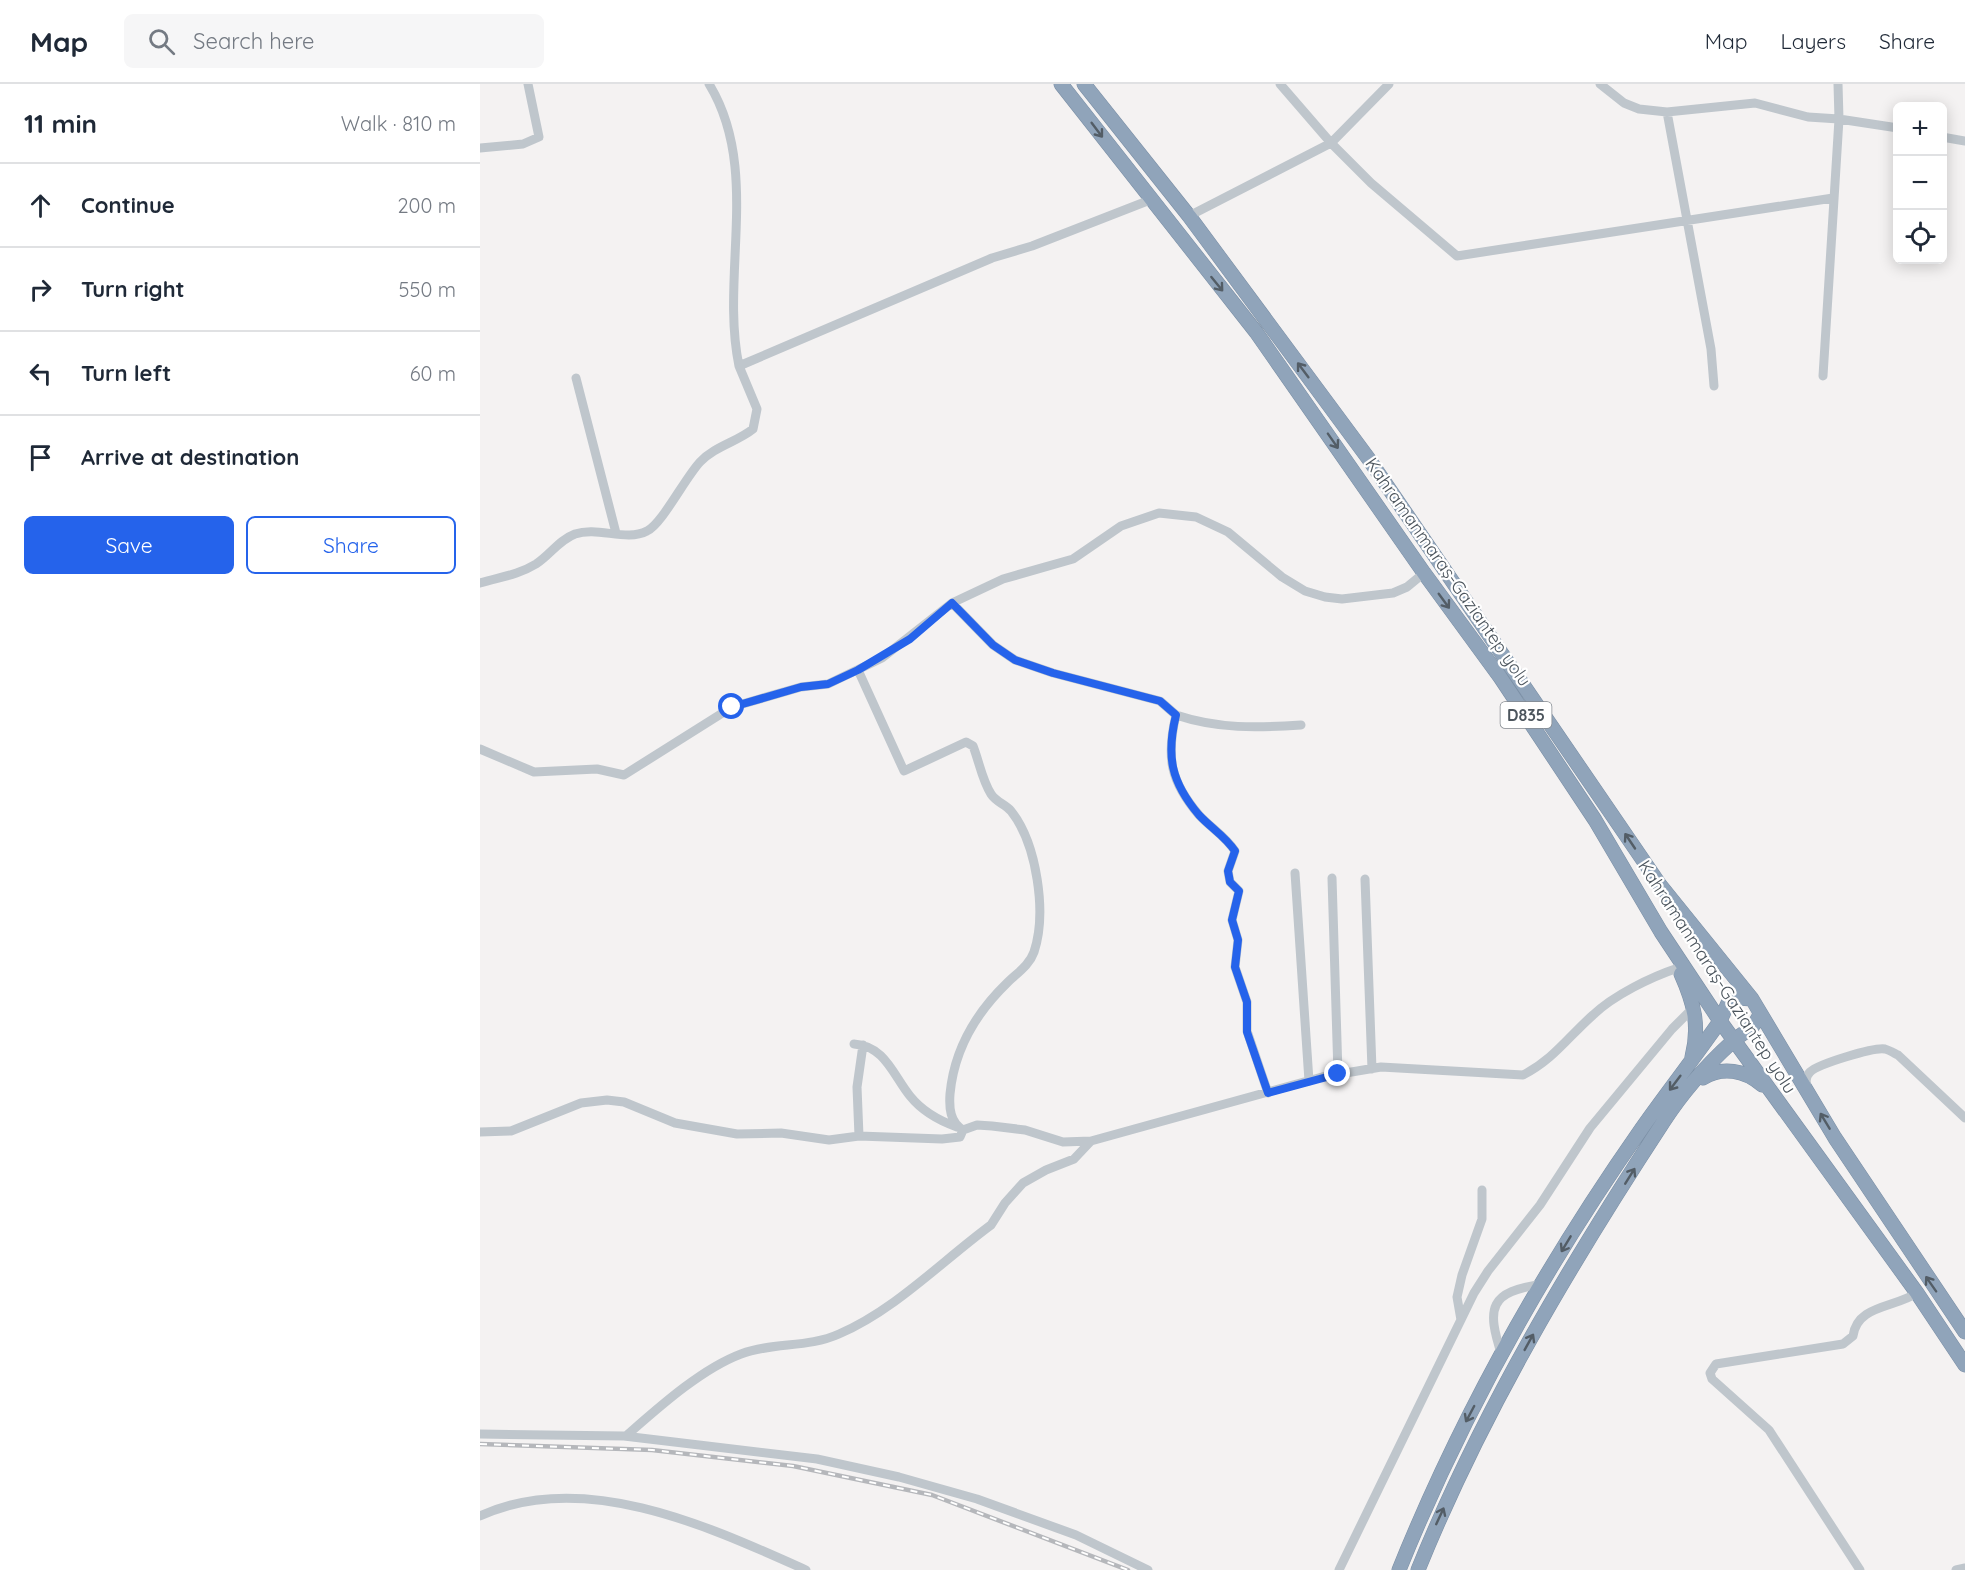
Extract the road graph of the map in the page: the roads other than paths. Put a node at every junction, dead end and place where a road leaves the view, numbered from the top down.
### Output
1 (528, 84) edge
2 (709, 84) edge
3 (1061, 84) edge
4 (1084, 84) edge
5 (1280, 84) edge
6 (1389, 84) edge
7 (1600, 84) edge
8 (1838, 84) edge
9 (1667, 111) junction
10 (1839, 119) junction
11 (1893, 127) edge
12 (1947, 137) edge
13 (1964, 139) edge
14 (1331, 142) junction
15 (480, 148) edge
16 (1833, 198) junction
17 (1150, 200) junction
18 (1189, 216) junction
19 (1687, 222) junction
20 (739, 366) junction
21 (1823, 376) dead end
22 (576, 378) dead end
23 (1714, 386) dead end
24 (616, 533) junction
25 (1424, 573) junction
26 (480, 583) edge
27 (952, 603) junction
28 (858, 670) junction
29 (1176, 715) junction
30 (1301, 725) dead end
31 (480, 748) edge
32 (1295, 873) dead end
33 (1332, 878) dead end
34 (1365, 879) dead end
35 (1661, 932) junction
36 (1678, 968) junction
37 (1752, 999) junction
38 (1695, 1007) junction
39 (1760, 1014) junction
40 (1720, 1021) junction
41 (1734, 1040) junction
42 (1786, 1056) junction
43 (1691, 1062) junction
44 (1816, 1068) junction
45 (1372, 1069) junction
46 (1338, 1074) junction
47 (1309, 1081) junction
48 (1696, 1082) junction
49 (1807, 1091) junction
50 (1268, 1093) junction
51 (1772, 1095) junction
52 (1965, 1118) edge
53 (960, 1128) junction
54 (480, 1132) edge
55 (859, 1136) junction
56 (1091, 1141) junction
57 (1482, 1190) dead end
58 (1543, 1284) junction
59 (1917, 1293) junction
60 (1461, 1320) junction
61 (1965, 1332) edge
62 (1502, 1356) junction
63 (1965, 1365) edge
64 (480, 1434) edge
65 (626, 1436) junction
66 (480, 1516) edge
67 (1965, 1568) edge
68 (806, 1570) edge
69 (1148, 1570) edge
70 (1339, 1570) edge
71 (1399, 1570) edge
72 (1418, 1570) edge
73 (1860, 1570) edge
74 (1956, 1570) edge

1 - 15 street
2 - 20 street
3 -> 17 highway, Kahramanmaraş-Gaziantep yolu / D835
4 - 18 highway, Kahramanmaraş-Gaziantep yolu / D835
5 - 14 street
6 - 14 street
7 - 9 street
8 - 10 street
9 - 10 street
9 - 19 street
10 - 11 street
10 - 16 street
12 - 13 street
14 - 18 street
14 - 19 street
16 - 19 street
16 - 21 street
17 - 20 street
17 -> 25 highway, Kahramanmaraş-Gaziantep yolu / D835
37 -> 18 highway, Kahramanmaraş-Gaziantep yolu / D835
19 - 23 street
20 - 24 street
22 - 24 street
24 - 26 street
25 - 27 street
25 -> 35 highway, Kahramanmaraş-Gaziantep yolu / D835
27 - 28 street
27 - 29 street
28 - 31 street
28 - 53 street
29 - 30 street
29 - 50 street
32 - 47 street
33 - 46 street
34 - 45 street
35 - 36 highway
35 - 40 highway, Kahramanmaraş-Gaziantep yolu / D835
36 - 38 highway
36 - 45 street
37 - 39 highway, Kahramanmaraş-Gaziantep yolu / D835
37 - 40 highway
38 - 43 highway
38 - 60 street
39 - 41 highway
39 - 42 highway, Kahramanmaraş-Gaziantep yolu / D835
40 - 41 highway, Kahramanmaraş-Gaziantep yolu / D835
40 - 43 highway
41 - 48 highway
41 - 51 highway, Kahramanmaraş-Gaziantep yolu / D835
42 - 44 street
42 - 49 highway, Kahramanmaraş-Gaziantep yolu / D835
43 -> 58 highway
44 - 49 street
44 - 52 street
45 - 46 street
46 - 47 street
47 - 50 street
48 - 51 highway
72 -> 48 highway
61 -> 49 highway, Kahramanmaraş-Gaziantep yolu / D835
50 - 56 street
51 - 59 highway, Kahramanmaraş-Gaziantep yolu / D835
53 - 55 street
53 - 55 street
53 - 56 street
54 - 55 street
56 - 65 street
57 - 60 street
58 - 62 highway
58 - 62 street
59 - 63 highway, Kahramanmaraş-Gaziantep yolu / D835
59 - 73 street
60 - 70 street
62 -> 71 highway
64 - 65 street
65 - 69 street
66 - 68 street
67 - 74 street

